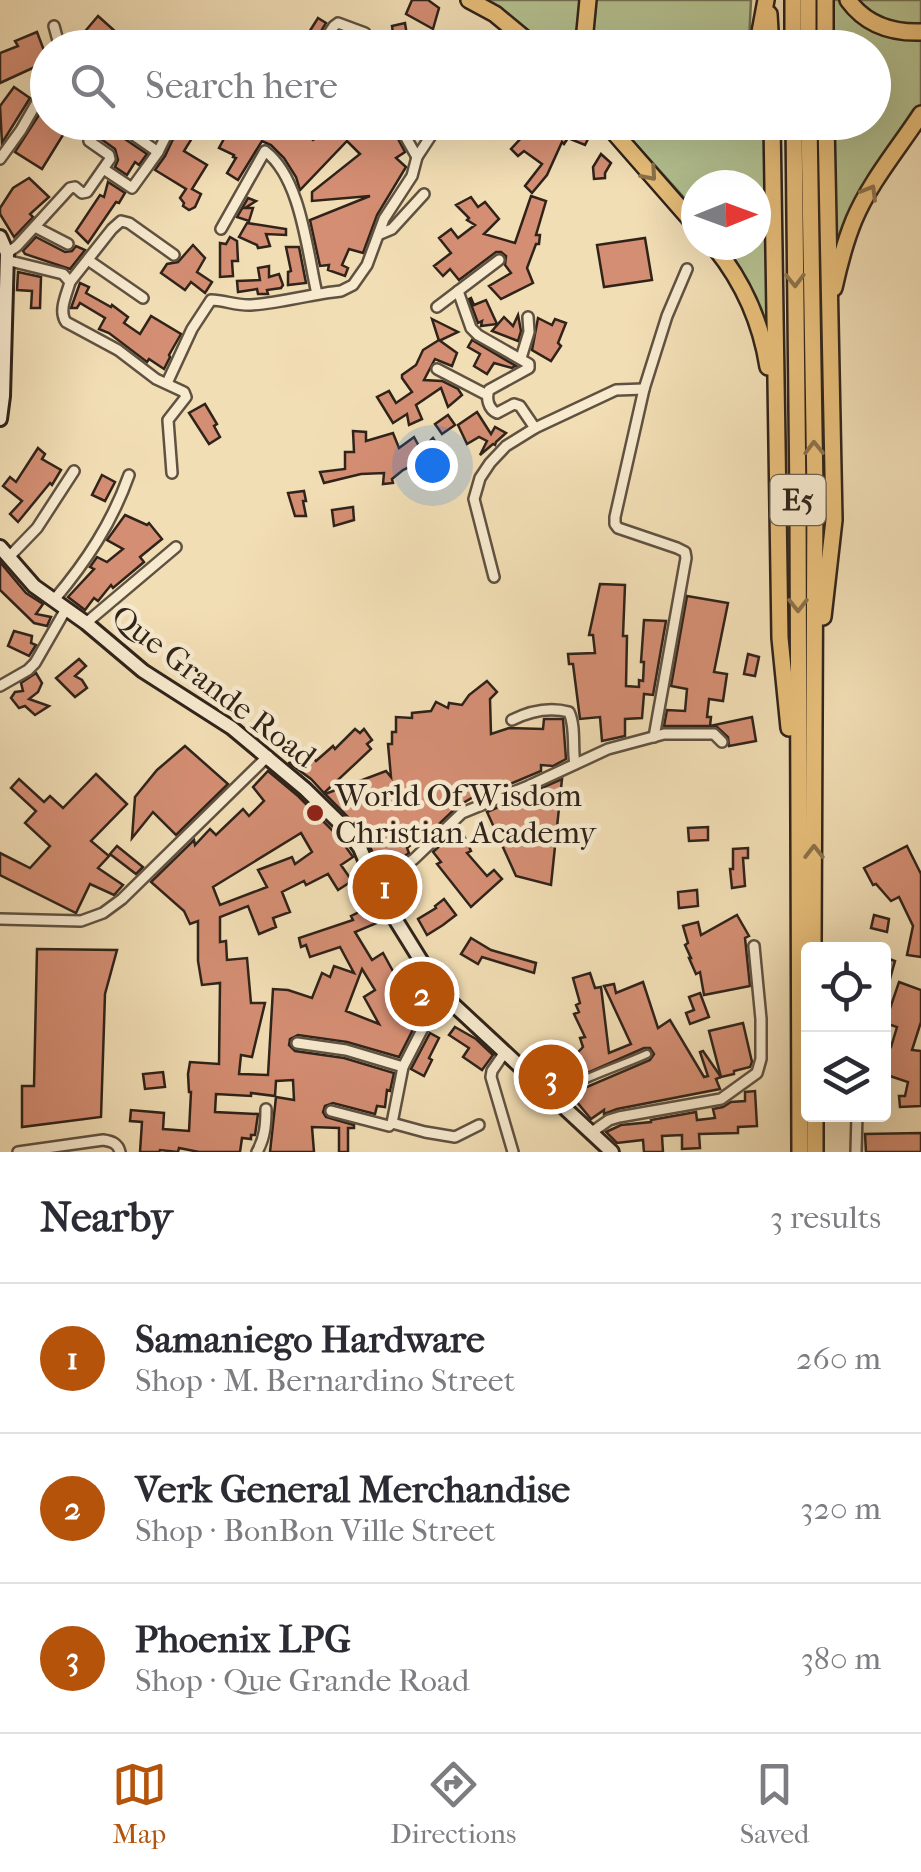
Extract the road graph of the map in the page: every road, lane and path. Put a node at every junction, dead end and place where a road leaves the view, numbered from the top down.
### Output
1 (469, 0) edge
2 (588, 0) edge
3 (767, 0) edge
4 (793, 0) edge
5 (808, 0) edge
6 (824, 0) edge
7 (848, 0) edge
8 (54, 26) dead end
9 (55, 30) edge
10 (331, 30) edge
11 (358, 30) edge
12 (515, 30) edge
13 (585, 30) edge
14 (761, 30) edge
15 (770, 30) edge
16 (793, 30) edge
17 (808, 30) edge
18 (825, 30) edge
19 (921, 32) edge
20 (30, 114) edge
21 (921, 114) edge
22 (141, 140) edge
23 (164, 140) edge
24 (408, 140) edge
25 (428, 140) edge
26 (621, 140) edge
27 (772, 140) edge
28 (794, 140) edge
29 (809, 140) edge
30 (826, 140) edge
31 (88, 141) dead end
32 (158, 152) junction
33 (417, 157) junction
34 (0, 159) edge
35 (105, 170) junction
36 (424, 194) dead end
37 (681, 209) edge
38 (35, 227) junction
39 (220, 229) dead end
40 (380, 234) junction
41 (0, 237) edge
42 (68, 244) dead end
43 (174, 255) dead end
44 (6, 257) junction
45 (88, 260) junction
46 (498, 260) dead end
47 (723, 260) edge
48 (686, 269) dead end
49 (70, 282) junction
50 (458, 291) junction
51 (317, 294) junction
52 (143, 298) dead end
53 (437, 308) dead end
54 (528, 316) dead end
55 (830, 352) junction
56 (521, 358) junction
57 (437, 370) dead end
58 (167, 383) junction
59 (644, 389) junction
60 (488, 394) junction
61 (0, 419) edge
62 (534, 428) junction
63 (74, 471) dead end
64 (778, 472) junction
65 (172, 473) dead end
66 (129, 475) dead end
67 (176, 546) dead end
68 (4, 552) edge
69 (494, 577) dead end
70 (60, 605) junction
71 (86, 623) junction
72 (815, 685) junction
73 (0, 686) edge
74 (512, 720) dead end
75 (654, 738) junction
76 (722, 742) dead end
77 (268, 756) junction
78 (575, 764) junction
79 (798, 818) junction
80 (375, 886) junction
81 (0, 919) edge
82 (814, 942) edge
83 (754, 946) dead end
84 (441, 992) junction
85 (297, 1043) dead end
86 (505, 1052) junction
87 (648, 1054) dead end
88 (403, 1067) junction
89 (554, 1096) junction
90 (266, 1108) dead end
91 (331, 1111) dead end
92 (815, 1122) edge
93 (857, 1122) edge
94 (392, 1123) junction
95 (479, 1124) dead end
96 (592, 1132) junction
97 (64, 1148) edge
98 (119, 1149) edge
99 (18, 1152) edge
100 (258, 1152) edge
101 (512, 1152) edge
102 (612, 1152) edge
103 (800, 1152) edge
104 (815, 1152) edge
105 (856, 1152) edge

1 - 12 highway
2 - 13 highway
3 - 14 highway
3 - 15 highway
4 - 16 highway
5 - 17 highway
6 - 18 highway
7 - 19 highway
8 - 9 street
10 - 11 street
20 - 34 street
55 -> 21 highway
22 - 32 street
23 - 32 street
24 - 33 street
25 - 33 street
26 -> 37 highway
27 - 64 highway
28 -> 79 highway, E5
72 -> 29 highway, E5
30 - 55 highway
31 - 35 street
32 - 35 street
33 - 40 street
35 - 38 street
36 - 40 street
38 - 42 street
38 - 44 street
39 - 51 street
40 - 51 street
41 - 44 main road
43 - 45 street
44 - 49 street
44 - 61 main road
45 - 49 street
45 - 52 street
46 - 50 street
47 - 64 highway
48 - 59 street
49 - 58 street
50 - 53 street
50 - 56 street
51 - 58 street
54 - 56 street
55 - 72 highway
56 - 60 street
57 - 60 street
58 - 65 street
59 - 62 street
59 - 75 street
60 - 62 street
62 - 69 street
63 - 68 street
64 - 79 highway
66 - 70 street
67 - 71 street
68 - 70 main road, Que Grande Road
70 - 71 main road, Que Grande Road
70 - 73 street
71 - 77 main road, Que Grande Road
82 -> 72 highway, E5
74 - 78 street
75 - 76 street
75 - 78 street
77 - 80 main road, Que Grande Road
77 - 81 street
78 - 80 street
79 - 103 highway, E5
80 - 84 main road, Que Grande Road
83 - 96 street
84 - 86 main road, Que Grande Road
84 - 88 street
85 - 88 street
86 - 89 main road, Que Grande Road
86 - 101 street
87 - 89 street
88 - 94 street
89 - 96 main road, Que Grande Road
90 - 100 street
91 - 94 street
92 - 104 highway
93 - 105 street
94 - 95 street
96 - 102 main road, Que Grande Road
97 - 98 street
97 - 99 street

